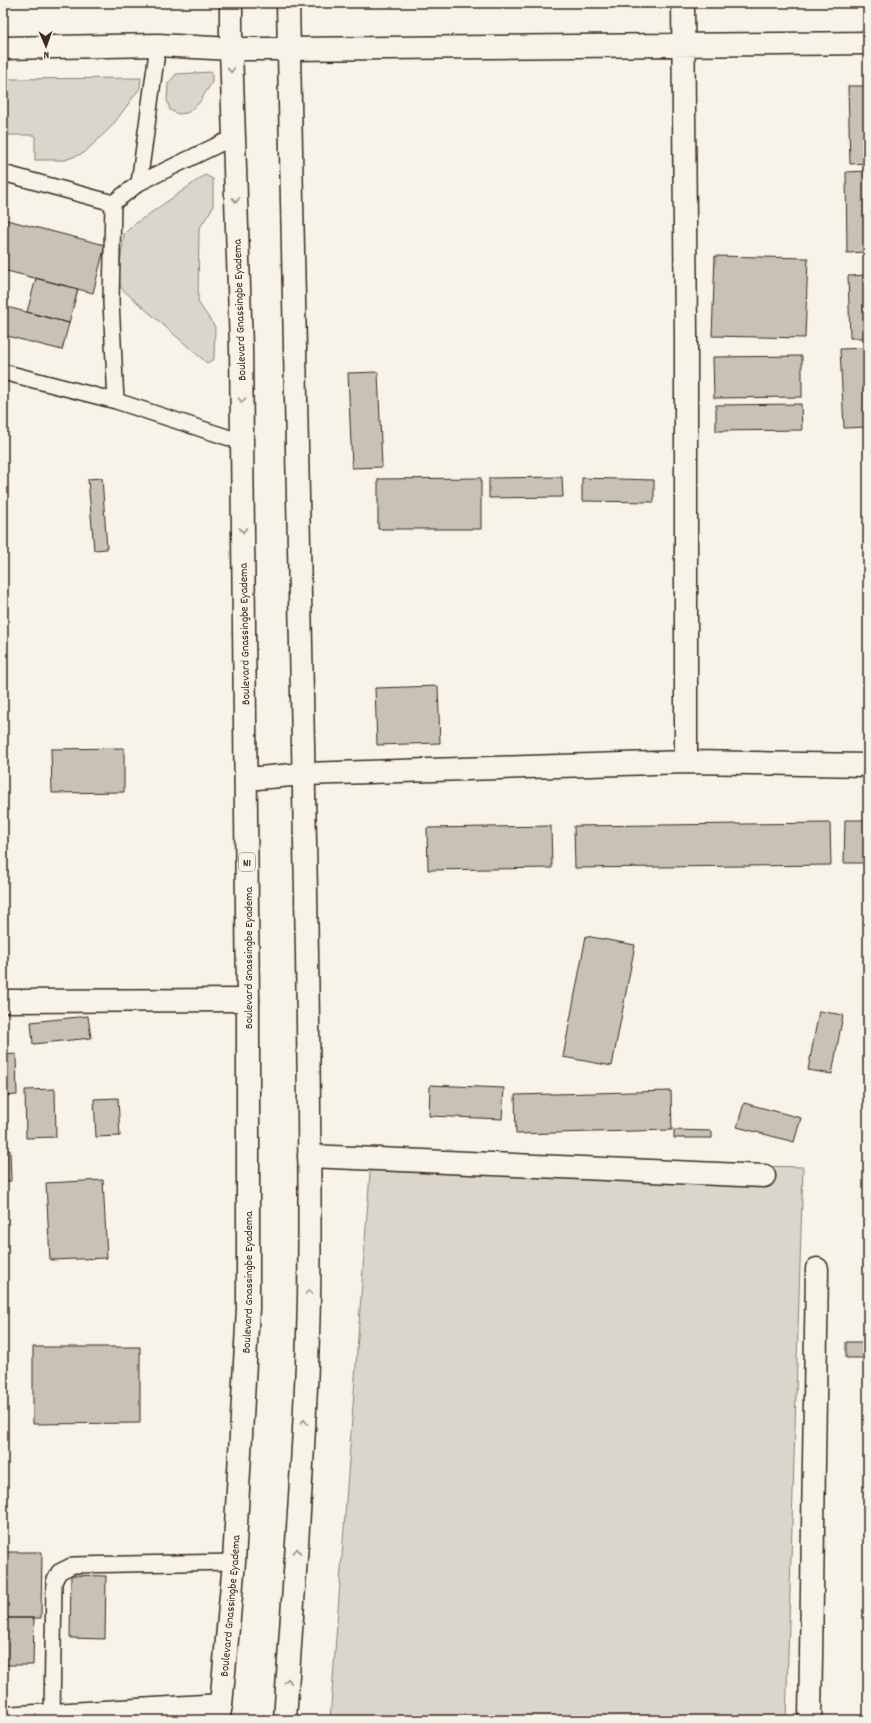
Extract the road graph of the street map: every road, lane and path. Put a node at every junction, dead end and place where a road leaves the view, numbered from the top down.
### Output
1 (231, 3) edge
2 (288, 3) edge
3 (683, 3) edge
4 (868, 42) edge
5 (158, 45) junction
6 (684, 46) junction
7 (3, 48) edge
8 (231, 49) junction
9 (289, 49) junction
10 (234, 138) junction
11 (3, 173) edge
12 (139, 183) junction
13 (113, 203) junction
14 (3, 372) edge
15 (116, 400) junction
16 (242, 442) junction
17 (686, 762) junction
18 (868, 765) edge
19 (304, 774) junction
20 (246, 779) junction
21 (248, 1000) junction
22 (3, 1001) edge
23 (309, 1156) junction
24 (764, 1176) dead end
25 (816, 1269) dead end
26 (234, 1562) junction
27 (220, 1713) edge
28 (52, 1715) junction
29 (3, 1718) edge
30 (285, 1720) edge
31 (810, 1720) edge

1 - 8 main road, Boulevard Gnassingbe Eyadema / N1
2 - 9 main road
3 - 6 main road
4 - 6 main road
5 - 7 main road
5 - 8 main road
5 - 12 lane
6 - 9 main road
6 - 17 main road
8 - 9 main road
8 -> 10 main road, Boulevard Gnassingbe Eyadema / N1
9 - 19 main road
10 - 12 lane
10 -> 16 main road, Boulevard Gnassingbe Eyadema / N1
11 - 13 lane
12 - 13 lane
13 - 15 lane
14 - 15 lane
15 - 16 lane
16 -> 20 main road, Boulevard Gnassingbe Eyadema / N1
17 - 18 main road
17 - 19 main road
19 - 20 main road
19 - 23 main road
20 - 21 main road, Boulevard Gnassingbe Eyadema / N1
21 - 22 main road
21 - 26 main road, Boulevard Gnassingbe Eyadema / N1
23 - 24 main road
30 -> 23 main road
25 - 31 main road
26 - 27 main road, Boulevard Gnassingbe Eyadema / N1
26 - 28 lane
27 - 28 main road
28 - 29 main road

